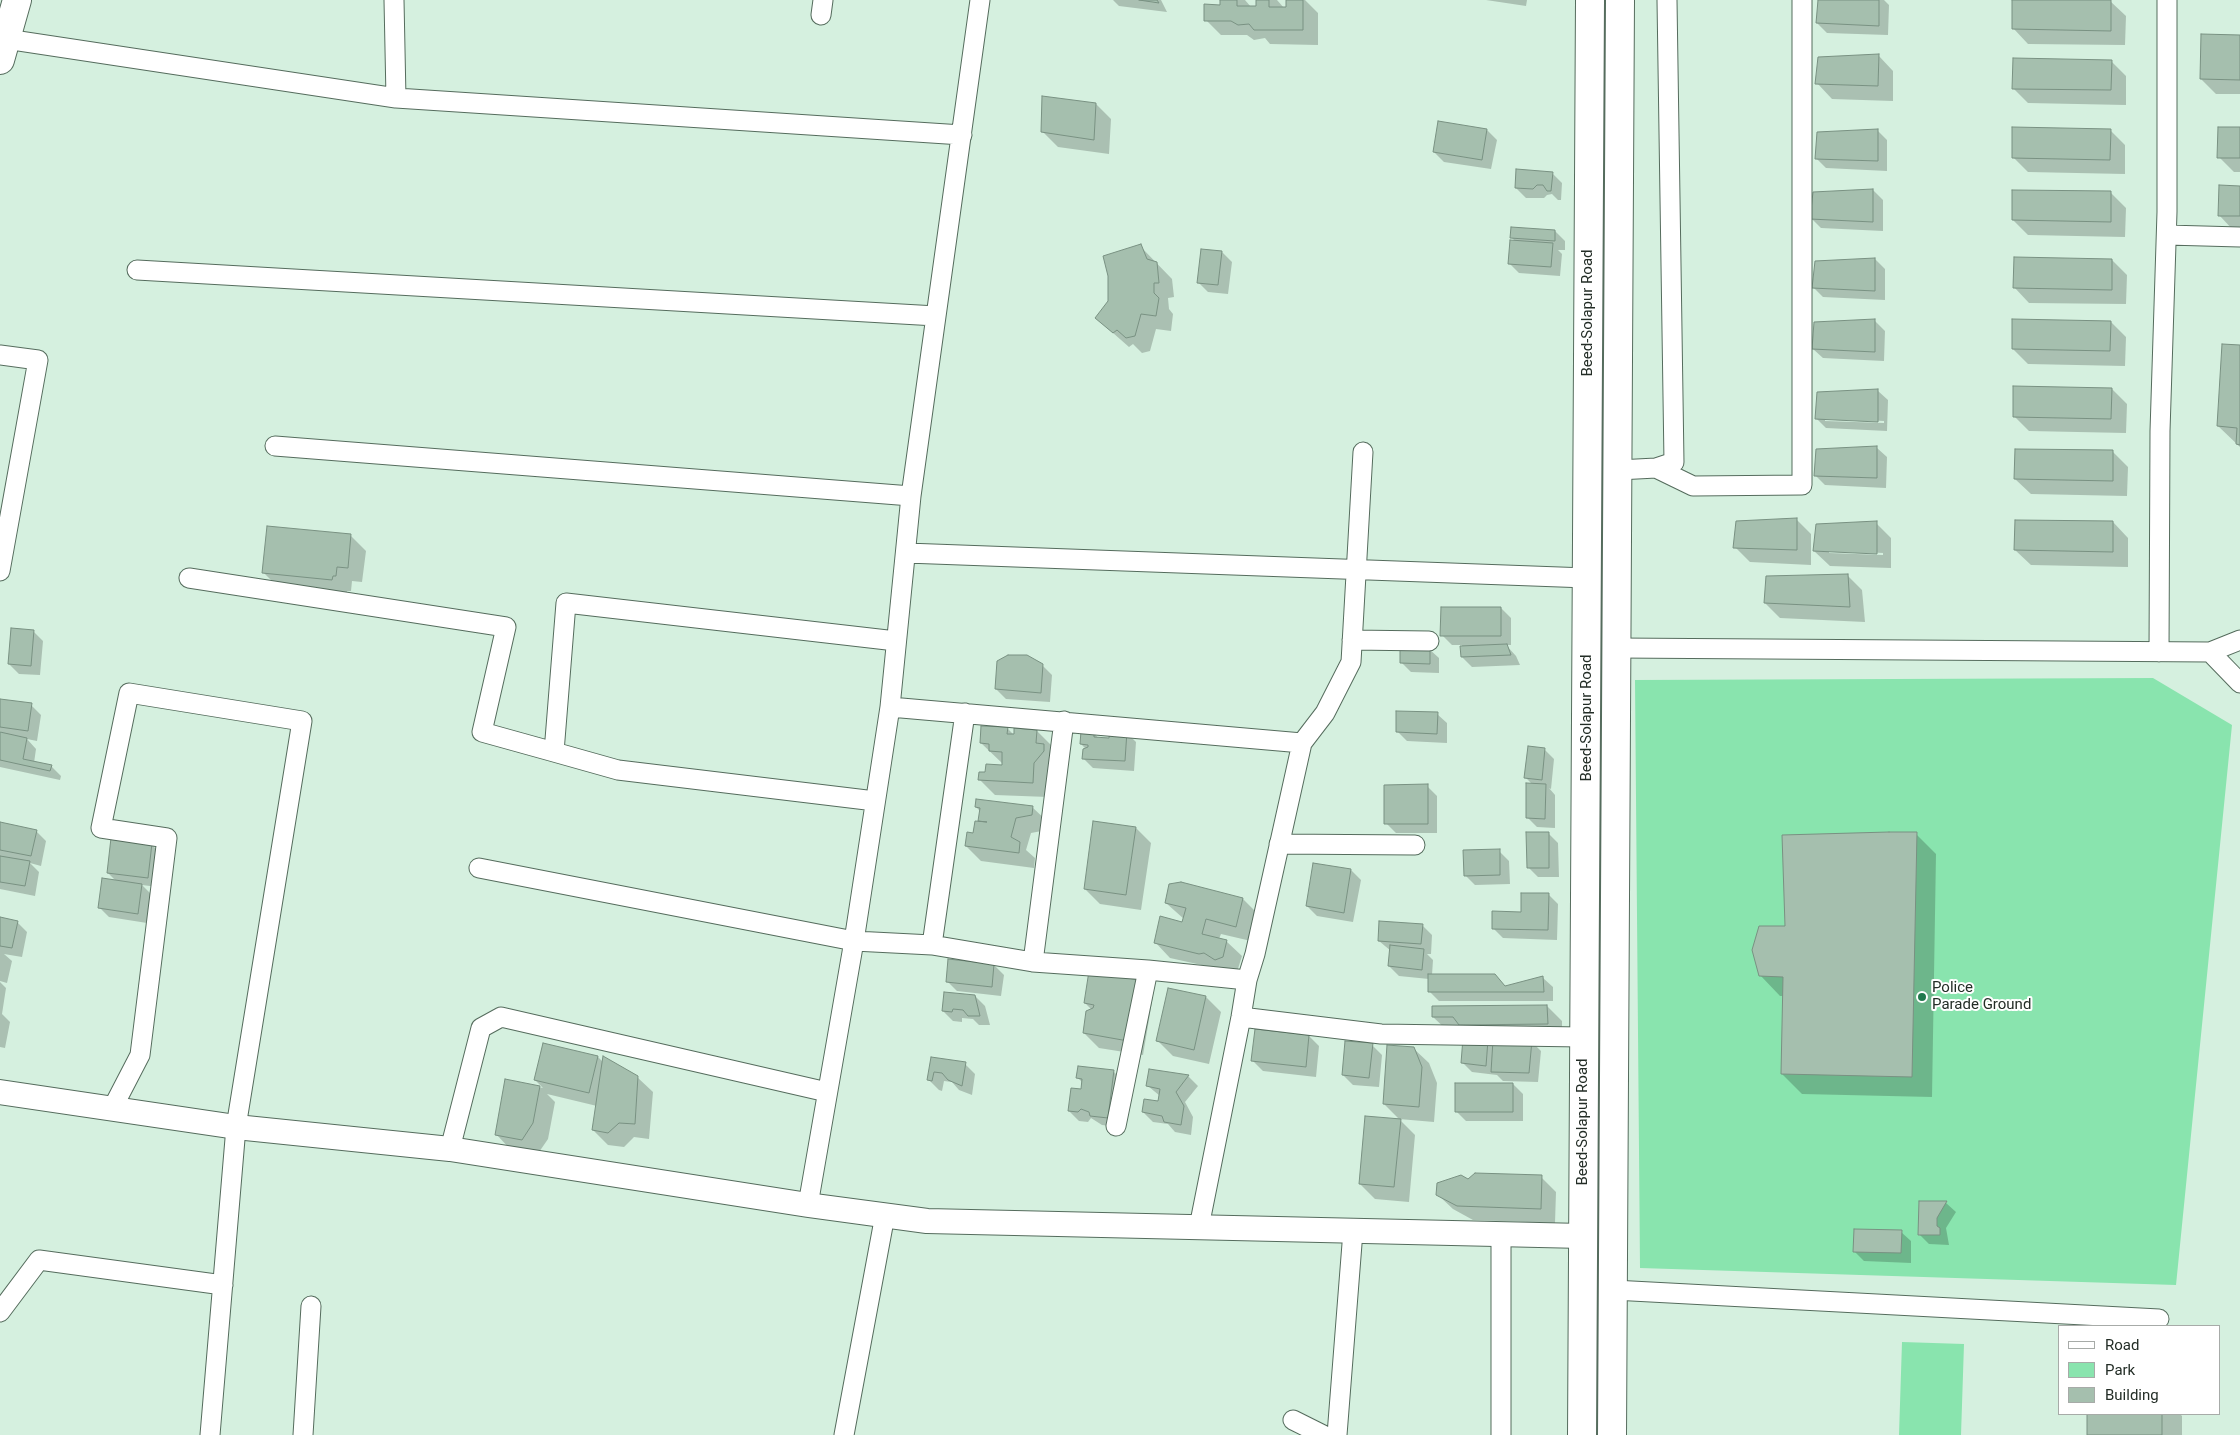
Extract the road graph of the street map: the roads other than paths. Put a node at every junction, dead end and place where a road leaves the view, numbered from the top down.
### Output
1 (17, 0) edge
2 (394, 0) edge
3 (980, 0) edge
4 (1590, 0) edge
5 (1620, 0) edge
6 (1667, 0) edge
7 (1802, 0) edge
8 (2167, 0) edge
9 (3, 50) edge
10 (396, 98) junction
11 (962, 134) junction
12 (2167, 235) junction
13 (2240, 236) edge
14 (137, 270) dead end
15 (936, 316) junction
16 (0, 355) edge
17 (275, 446) dead end
18 (1363, 452) dead end
19 (1656, 468) junction
20 (1618, 470) junction
21 (911, 496) junction
22 (906, 552) junction
23 (1355, 569) junction
24 (0, 571) edge
25 (189, 578) dead end
26 (1587, 578) junction
27 (1352, 640) junction
28 (2240, 640) edge
29 (896, 641) junction
30 (1429, 641) dead end
31 (1617, 648) junction
32 (2159, 652) junction
33 (2210, 652) junction
34 (2240, 683) edge
35 (890, 707) junction
36 (965, 713) junction
37 (1064, 721) junction
38 (1302, 743) junction
39 (554, 752) junction
40 (875, 801) junction
41 (1280, 844) junction
42 (1415, 845) dead end
43 (479, 868) dead end
44 (854, 941) junction
45 (932, 945) junction
46 (1033, 962) junction
47 (1148, 970) junction
48 (1246, 980) junction
49 (1241, 1017) junction
50 (1582, 1037) junction
51 (0, 1092) edge
52 (827, 1092) junction
53 (112, 1109) junction
54 (1116, 1126) dead end
55 (236, 1127) junction
56 (450, 1149) junction
57 (808, 1205) junction
58 (885, 1215) junction
59 (1199, 1227) junction
60 (1352, 1230) junction
61 (1502, 1234) junction
62 (1583, 1236) junction
63 (222, 1285) junction
64 (1613, 1290) junction
65 (311, 1306) dead end
66 (0, 1312) edge
67 (2159, 1319) dead end
68 (1293, 1420) dead end
69 (210, 1435) edge
70 (303, 1435) edge
71 (844, 1435) edge
72 (1323, 1435) edge
73 (1337, 1435) edge
74 (1501, 1435) edge
75 (1582, 1435) edge
76 (1612, 1435) edge

1 - 9 main road
2 - 10 street
3 - 11 street
4 - 26 main road, Beed-Solapur Road
5 - 20 main road, Beed-Solapur Road
6 - 19 street
7 - 19 street
8 - 12 street
9 - 10 street
10 - 11 street
11 - 15 street
12 - 13 street
12 - 32 street
14 - 15 street
15 - 21 street
16 - 24 street
17 - 21 street
18 - 23 street
19 - 20 street
20 - 31 main road, Beed-Solapur Road
21 - 22 street
22 - 23 street
22 - 29 street
23 - 26 street
23 - 27 street
25 - 39 street
26 - 50 main road, Beed-Solapur Road
27 - 30 street
27 - 38 street
28 - 33 street
29 - 35 street
29 - 39 street
31 - 32 street
31 - 64 main road, Beed-Solapur Road
32 - 33 street
33 - 34 street
35 - 36 street
35 - 40 street
36 - 37 street
36 - 45 street
37 - 38 street
37 - 46 street
38 - 41 street
39 - 40 street
40 - 44 street
41 - 42 street
41 - 48 street
43 - 44 street
44 - 45 street
44 - 52 street
45 - 46 street
46 - 47 street
47 - 48 street
47 - 54 street
48 - 49 street
49 - 50 street
49 - 59 street
50 - 62 main road, Beed-Solapur Road
51 - 53 street
52 - 56 street
52 - 57 street
53 - 55 street
53 - 55 street
55 - 56 street
55 - 63 street
56 - 57 street
57 - 58 street
58 - 59 street
58 - 71 street
59 - 60 street
60 - 61 street
60 - 73 street
61 - 62 street
61 - 74 street
62 - 75 main road, Beed-Solapur Road
63 - 66 street
63 - 69 street
64 - 67 street
64 - 76 main road, Beed-Solapur Road
65 - 70 street
68 - 72 street

